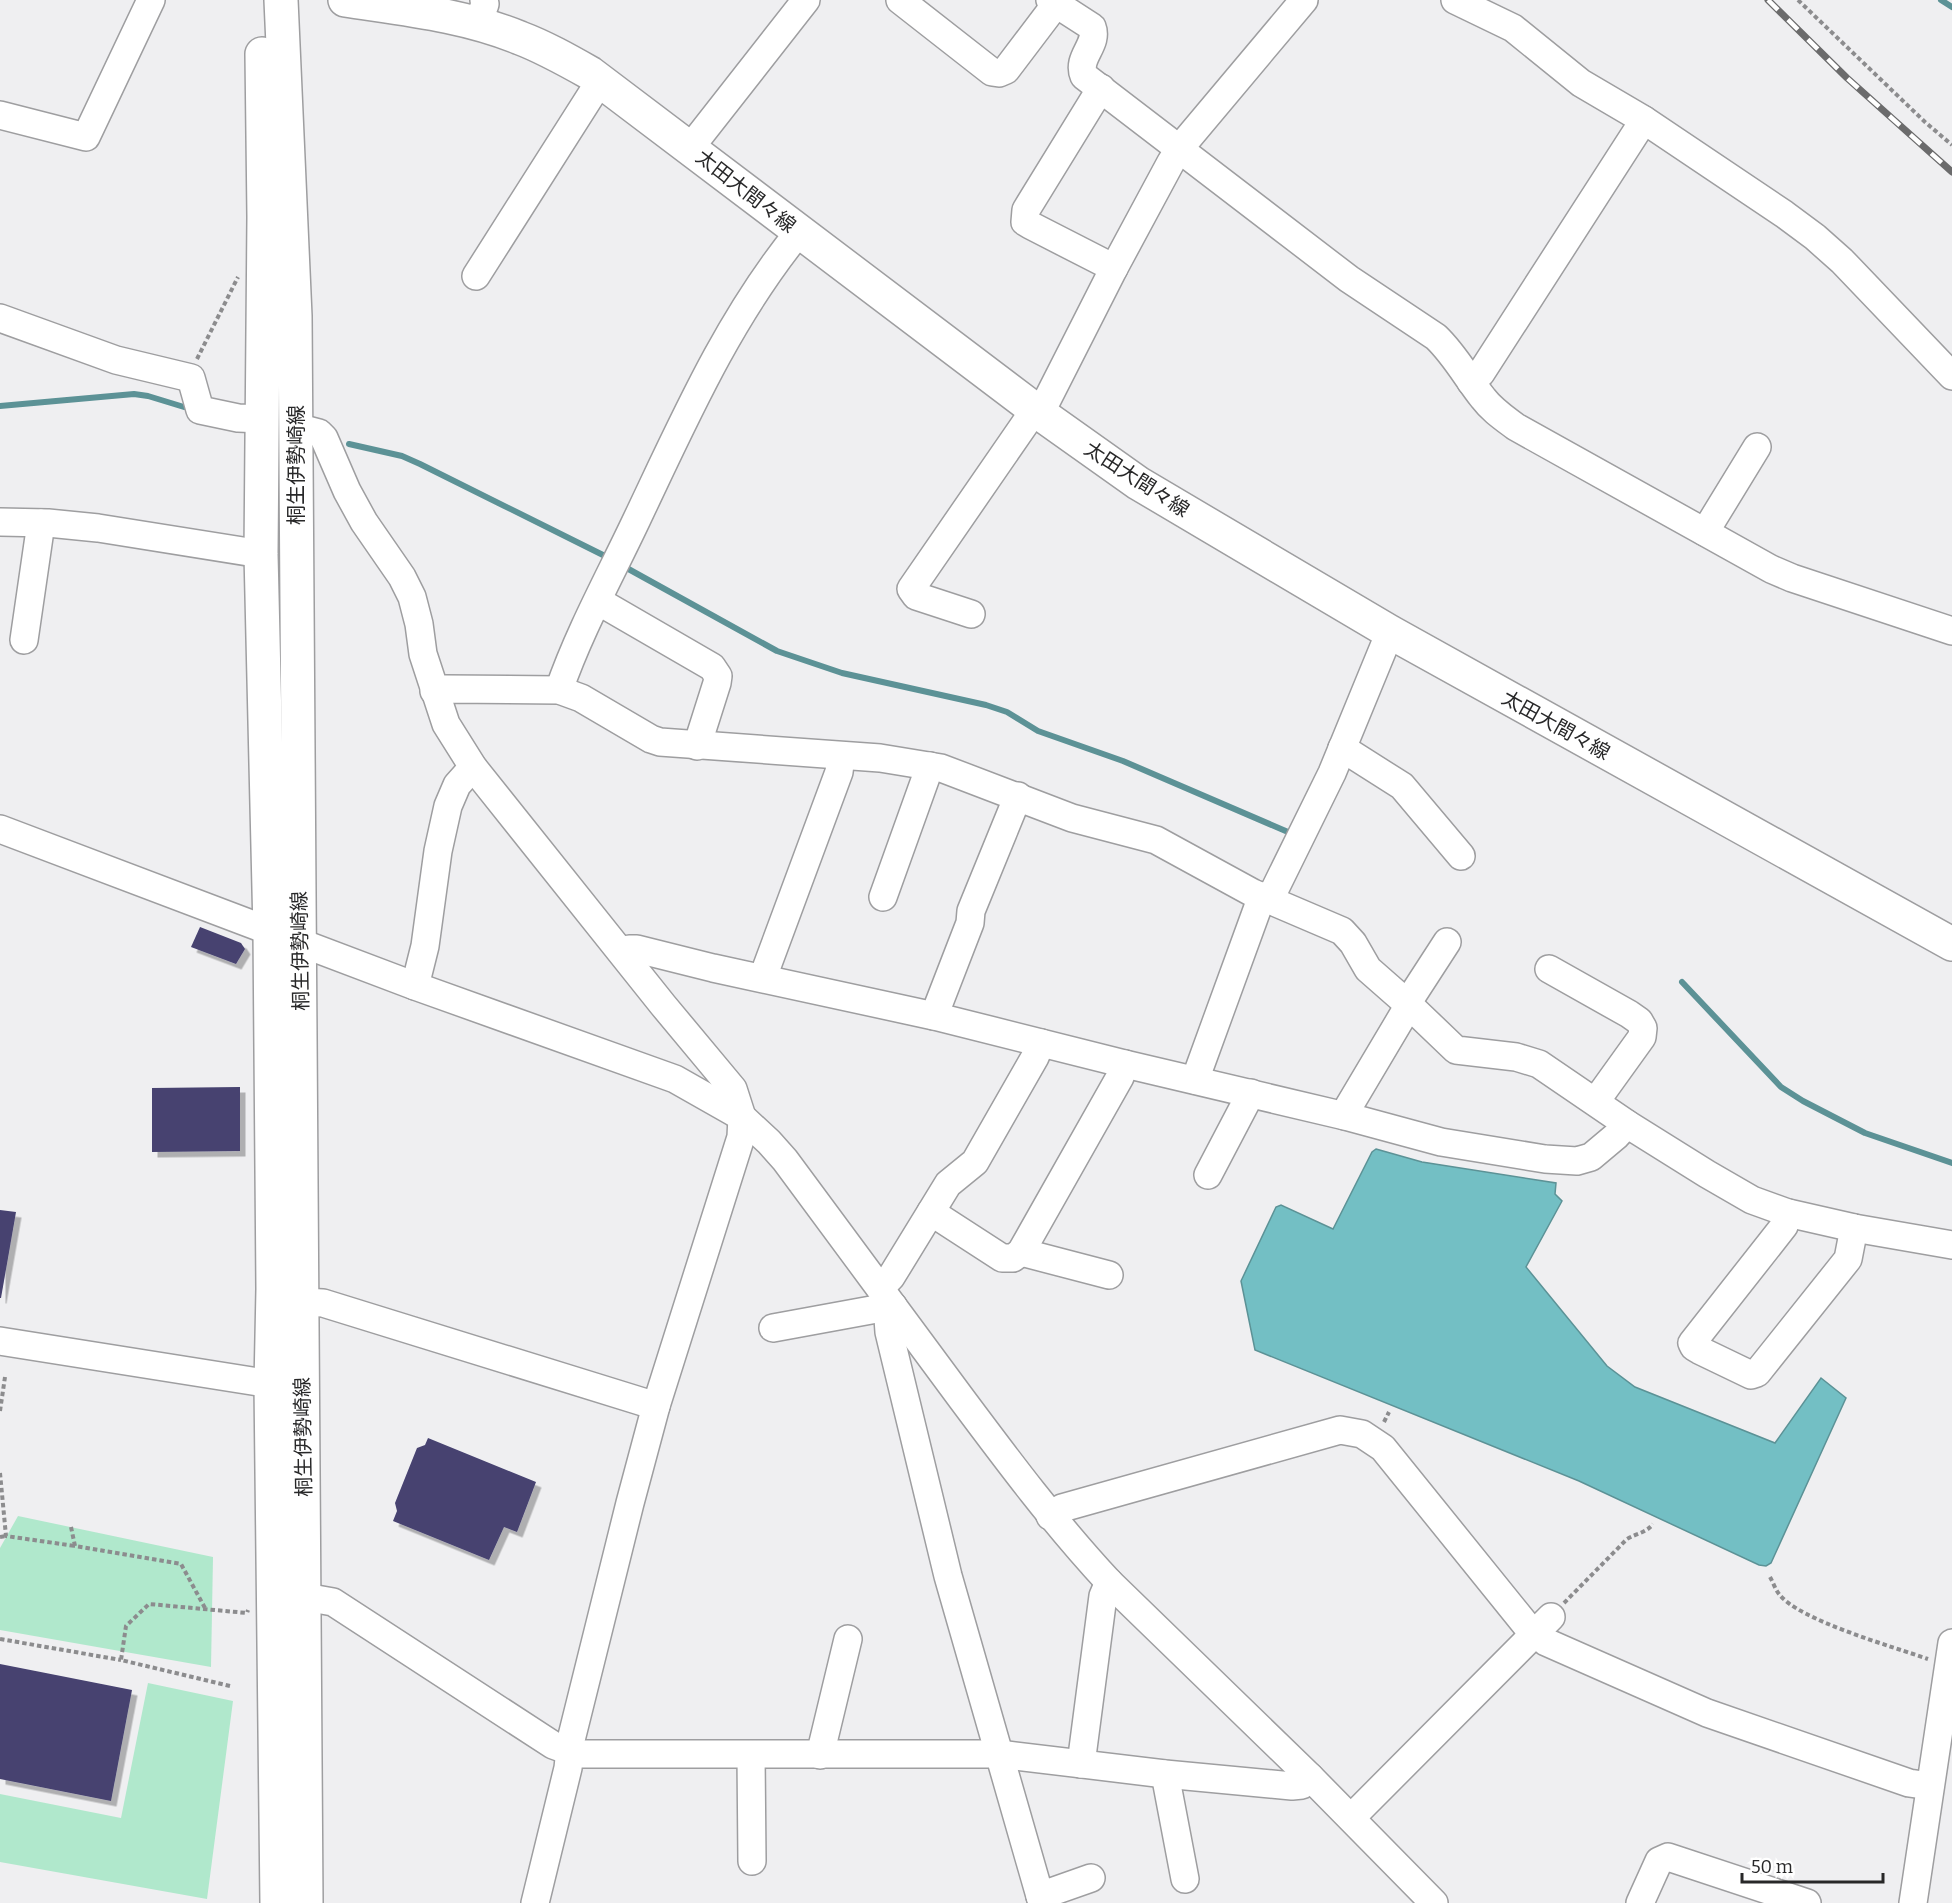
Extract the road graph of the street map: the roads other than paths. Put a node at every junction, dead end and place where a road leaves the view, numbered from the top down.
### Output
1 (151, 0) edge
2 (261, 0) edge
3 (281, 0) edge
4 (345, 0) edge
5 (806, 0) edge
6 (900, 0) edge
7 (1304, 0) edge
8 (1455, 0) edge
9 (1053, 2) edge
10 (481, 12) edge
11 (600, 81) junction
12 (1101, 88) junction
13 (0, 116) edge
14 (1644, 120) junction
15 (690, 148) junction
16 (1179, 149) junction
17 (799, 232) junction
18 (1114, 268) junction
19 (476, 276) dead end
20 (0, 318) edge
21 (1952, 376) edge
22 (1471, 382) junction
23 (1038, 412) junction
24 (261, 418) junction
25 (296, 427) junction
26 (1757, 447) dead end
27 (0, 522) edge
28 (41, 523) junction
29 (1706, 532) junction
30 (261, 554) junction
31 (598, 601) junction
32 (971, 614) dead end
33 (1952, 631) edge
34 (1389, 632) junction
35 (24, 640) dead end
36 (559, 690) junction
37 (434, 691) junction
38 (697, 746) junction
39 (1342, 748) junction
40 (841, 756) junction
41 (930, 766) junction
42 (473, 767) junction
43 (1018, 796) junction
44 (0, 830) edge
45 (1461, 856) dead end
46 (883, 897) dead end
47 (1266, 898) junction
48 (270, 931) junction
49 (1447, 942) dead end
50 (300, 943) junction
51 (1952, 944) edge
52 (622, 953) junction
53 (1549, 969) dead end
54 (763, 978) junction
55 (415, 986) junction
56 (1409, 1005) junction
57 (934, 1016) junction
58 (1041, 1043) junction
59 (1125, 1064) junction
60 (1195, 1080) junction
61 (1251, 1093) junction
62 (1596, 1101) junction
63 (1345, 1116) junction
64 (742, 1117) junction
65 (1627, 1124) junction
66 (1208, 1175) dead end
67 (931, 1212) junction
68 (1788, 1213) junction
69 (1854, 1228) junction
70 (1952, 1245) edge
71 (1021, 1252) junction
72 (1109, 1275) dead end
73 (886, 1297) junction
74 (301, 1302) junction
75 (773, 1328) dead end
76 (0, 1341) edge
77 (271, 1384) junction
78 (656, 1406) junction
79 (1050, 1516) junction
80 (1109, 1582) junction
81 (277, 1599) junction
82 (1543, 1625) junction
83 (848, 1639) dead end
84 (1950, 1654) edge
85 (570, 1752) junction
86 (999, 1754) junction
87 (751, 1755) junction
88 (820, 1755) junction
89 (1080, 1764) junction
90 (1165, 1774) junction
91 (1311, 1777) junction
92 (1930, 1786) junction
93 (1351, 1818) junction
94 (752, 1861) dead end
95 (1091, 1878) dead end
96 (1185, 1880) dead end
97 (1041, 1900) edge
98 (277, 1903) edge
99 (306, 1903) edge
100 (535, 1903) edge
101 (1434, 1903) edge
102 (1640, 1903) edge
103 (1807, 1903) edge
104 (1913, 1903) edge

1 - 13 street
2 - 24 main road, 桐生伊勢崎線
3 - 25 main road, 桐生伊勢崎線
4 - 10 main road, 太田大間々線
5 - 15 street
6 - 9 street
7 - 16 street
8 - 14 street
9 - 12 street
10 - 11 main road, 太田大間々線
11 - 15 main road, 太田大間々線
11 - 19 street
12 - 16 street
12 - 18 street
14 - 21 street
14 - 22 street
15 - 17 main road, 太田大間々線
16 - 18 street
16 - 22 street
17 - 23 main road, 太田大間々線
17 - 31 street
18 - 23 street
20 - 24 street
22 - 29 street
23 - 32 street
23 - 34 main road, 太田大間々線
24 - 30 main road, 桐生伊勢崎線
25 - 37 street
25 - 50 main road, 桐生伊勢崎線
26 - 29 street
27 - 28 street
28 - 30 street
28 - 35 street
29 - 33 street
30 - 48 main road, 桐生伊勢崎線
31 - 36 street
31 - 38 street
34 - 39 street
34 - 51 main road, 太田大間々線
36 - 37 street
36 - 38 street
37 - 42 street
38 - 40 street
39 - 45 street
39 - 47 street
40 - 41 street
40 - 54 street
41 - 43 street
41 - 46 street
42 - 52 street
42 - 55 street
43 - 47 street
43 - 57 street
44 - 48 street
47 - 56 street
47 - 60 street
48 - 50 street
48 - 77 main road, 桐生伊勢崎線
49 - 56 street
50 - 55 street
50 - 74 main road, 桐生伊勢崎線
52 - 54 street
52 - 64 street
53 - 62 street
54 - 57 street
55 - 64 street
56 - 62 street
56 - 63 street
57 - 58 street
58 - 59 street
58 - 67 street
59 - 60 street
59 - 71 street
60 - 61 street
61 - 63 street
61 - 66 street
62 - 65 street
63 - 65 street
64 - 73 street
64 - 78 street
65 - 68 street
67 - 71 street
67 - 73 street
68 - 69 street
68 - 69 street
69 - 70 street
71 - 72 street
73 - 75 street
73 - 79 street
73 - 86 street
74 - 78 street
74 - 81 main road, 桐生伊勢崎線
76 - 77 street
77 - 81 main road, 桐生伊勢崎線
78 - 85 street
79 - 80 street
79 - 82 street
80 - 89 street
80 - 91 street
81 - 85 street
81 - 98 main road, 桐生伊勢崎線
81 - 99 main road, 桐生伊勢崎線
82 - 92 street
82 - 93 street
83 - 88 street
84 - 92 street
85 - 87 street
85 - 100 street
86 - 88 street
86 - 89 street
86 - 97 street
87 - 88 street
87 - 94 street
89 - 90 street
90 - 91 street
90 - 96 street
91 - 93 street
92 - 104 street
93 - 101 street
95 - 97 street
102 - 103 street

